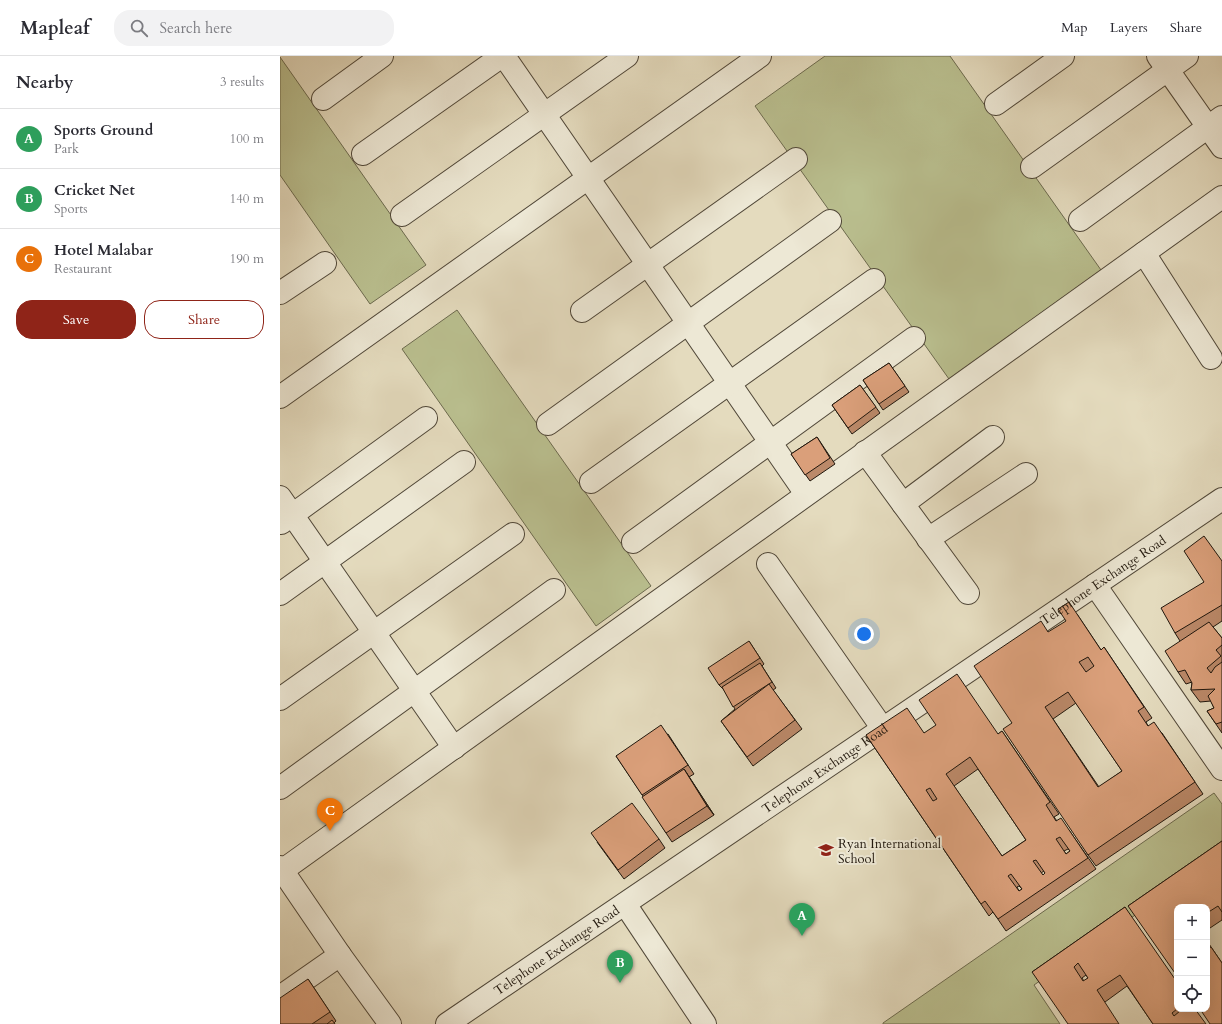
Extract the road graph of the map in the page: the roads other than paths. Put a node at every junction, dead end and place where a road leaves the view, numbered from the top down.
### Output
1 (382, 56) edge
2 (503, 56) edge
3 (627, 56) edge
4 (760, 56) edge
5 (1064, 56) edge
6 (1187, 56) edge
7 (1163, 63) edge
8 (323, 99) dead end
9 (996, 104) dead end
10 (544, 114) junction
11 (1215, 122) edge
12 (1222, 147) edge
13 (363, 154) dead end
14 (796, 159) dead end
15 (1032, 166) dead end
16 (588, 178) junction
17 (1222, 197) edge
18 (402, 215) dead end
19 (1080, 220) dead end
20 (830, 222) dead end
21 (1144, 253) junction
22 (325, 263) dead end
23 (648, 264) junction
24 (874, 280) dead end
25 (280, 293) edge
26 (582, 311) dead end
27 (688, 323) junction
28 (914, 338) dead end
29 (1211, 358) dead end
30 (730, 383) junction
31 (280, 397) edge
32 (426, 418) dead end
33 (548, 424) dead end
34 (993, 437) dead end
35 (770, 443) junction
36 (865, 452) junction
37 (464, 462) dead end
38 (1026, 474) dead end
39 (591, 482) dead end
40 (806, 494) junction
41 (280, 497) edge
42 (1222, 499) edge
43 (903, 504) junction
44 (286, 519) edge
45 (513, 534) dead end
46 (928, 539) junction
47 (633, 542) dead end
48 (325, 562) junction
49 (768, 564) dead end
50 (1095, 585) junction
51 (554, 590) dead end
52 (968, 593) dead end
53 (280, 594) edge
54 (374, 633) junction
55 (414, 691) junction
56 (280, 699) edge
57 (883, 728) junction
58 (454, 748) junction
59 (1222, 769) edge
60 (280, 788) edge
61 (281, 869) edge
62 (625, 904) junction
63 (340, 955) junction
64 (280, 997) edge
65 (390, 1024) edge
66 (447, 1024) edge
67 (705, 1024) edge

1 - 8 street
2 - 10 street
2 - 13 street
3 - 10 street
4 - 16 street
5 - 9 street
6 - 7 street
7 - 11 street
7 - 15 street
10 - 16 street
10 - 18 street
11 - 12 street
11 - 19 street
14 - 23 street
16 - 23 street
16 - 31 street
17 - 21 street
20 - 27 street
21 - 29 street
21 - 36 street
22 - 25 street
23 - 26 street
23 - 27 street
24 - 30 street
27 - 30 street
27 - 33 street
28 - 35 street
30 - 35 street
30 - 39 street
32 - 44 street
34 - 43 street
35 - 40 street
35 - 47 street
36 - 40 street
36 - 43 street
37 - 48 street
38 - 46 street
40 - 58 street
41 - 44 street
42 - 50 street, Telephone Exchange Road
43 - 46 street
44 - 48 street
45 - 54 street
46 - 52 street
48 - 53 street
48 - 54 street
49 - 57 street
50 - 57 street, Telephone Exchange Road
50 - 59 street
51 - 55 street
54 - 55 street
54 - 56 street
55 - 58 street
55 - 60 street
57 - 62 street, Telephone Exchange Road
58 - 61 street
61 - 63 street
62 - 66 street, Telephone Exchange Road
62 - 67 street
63 - 64 street
63 - 65 street

